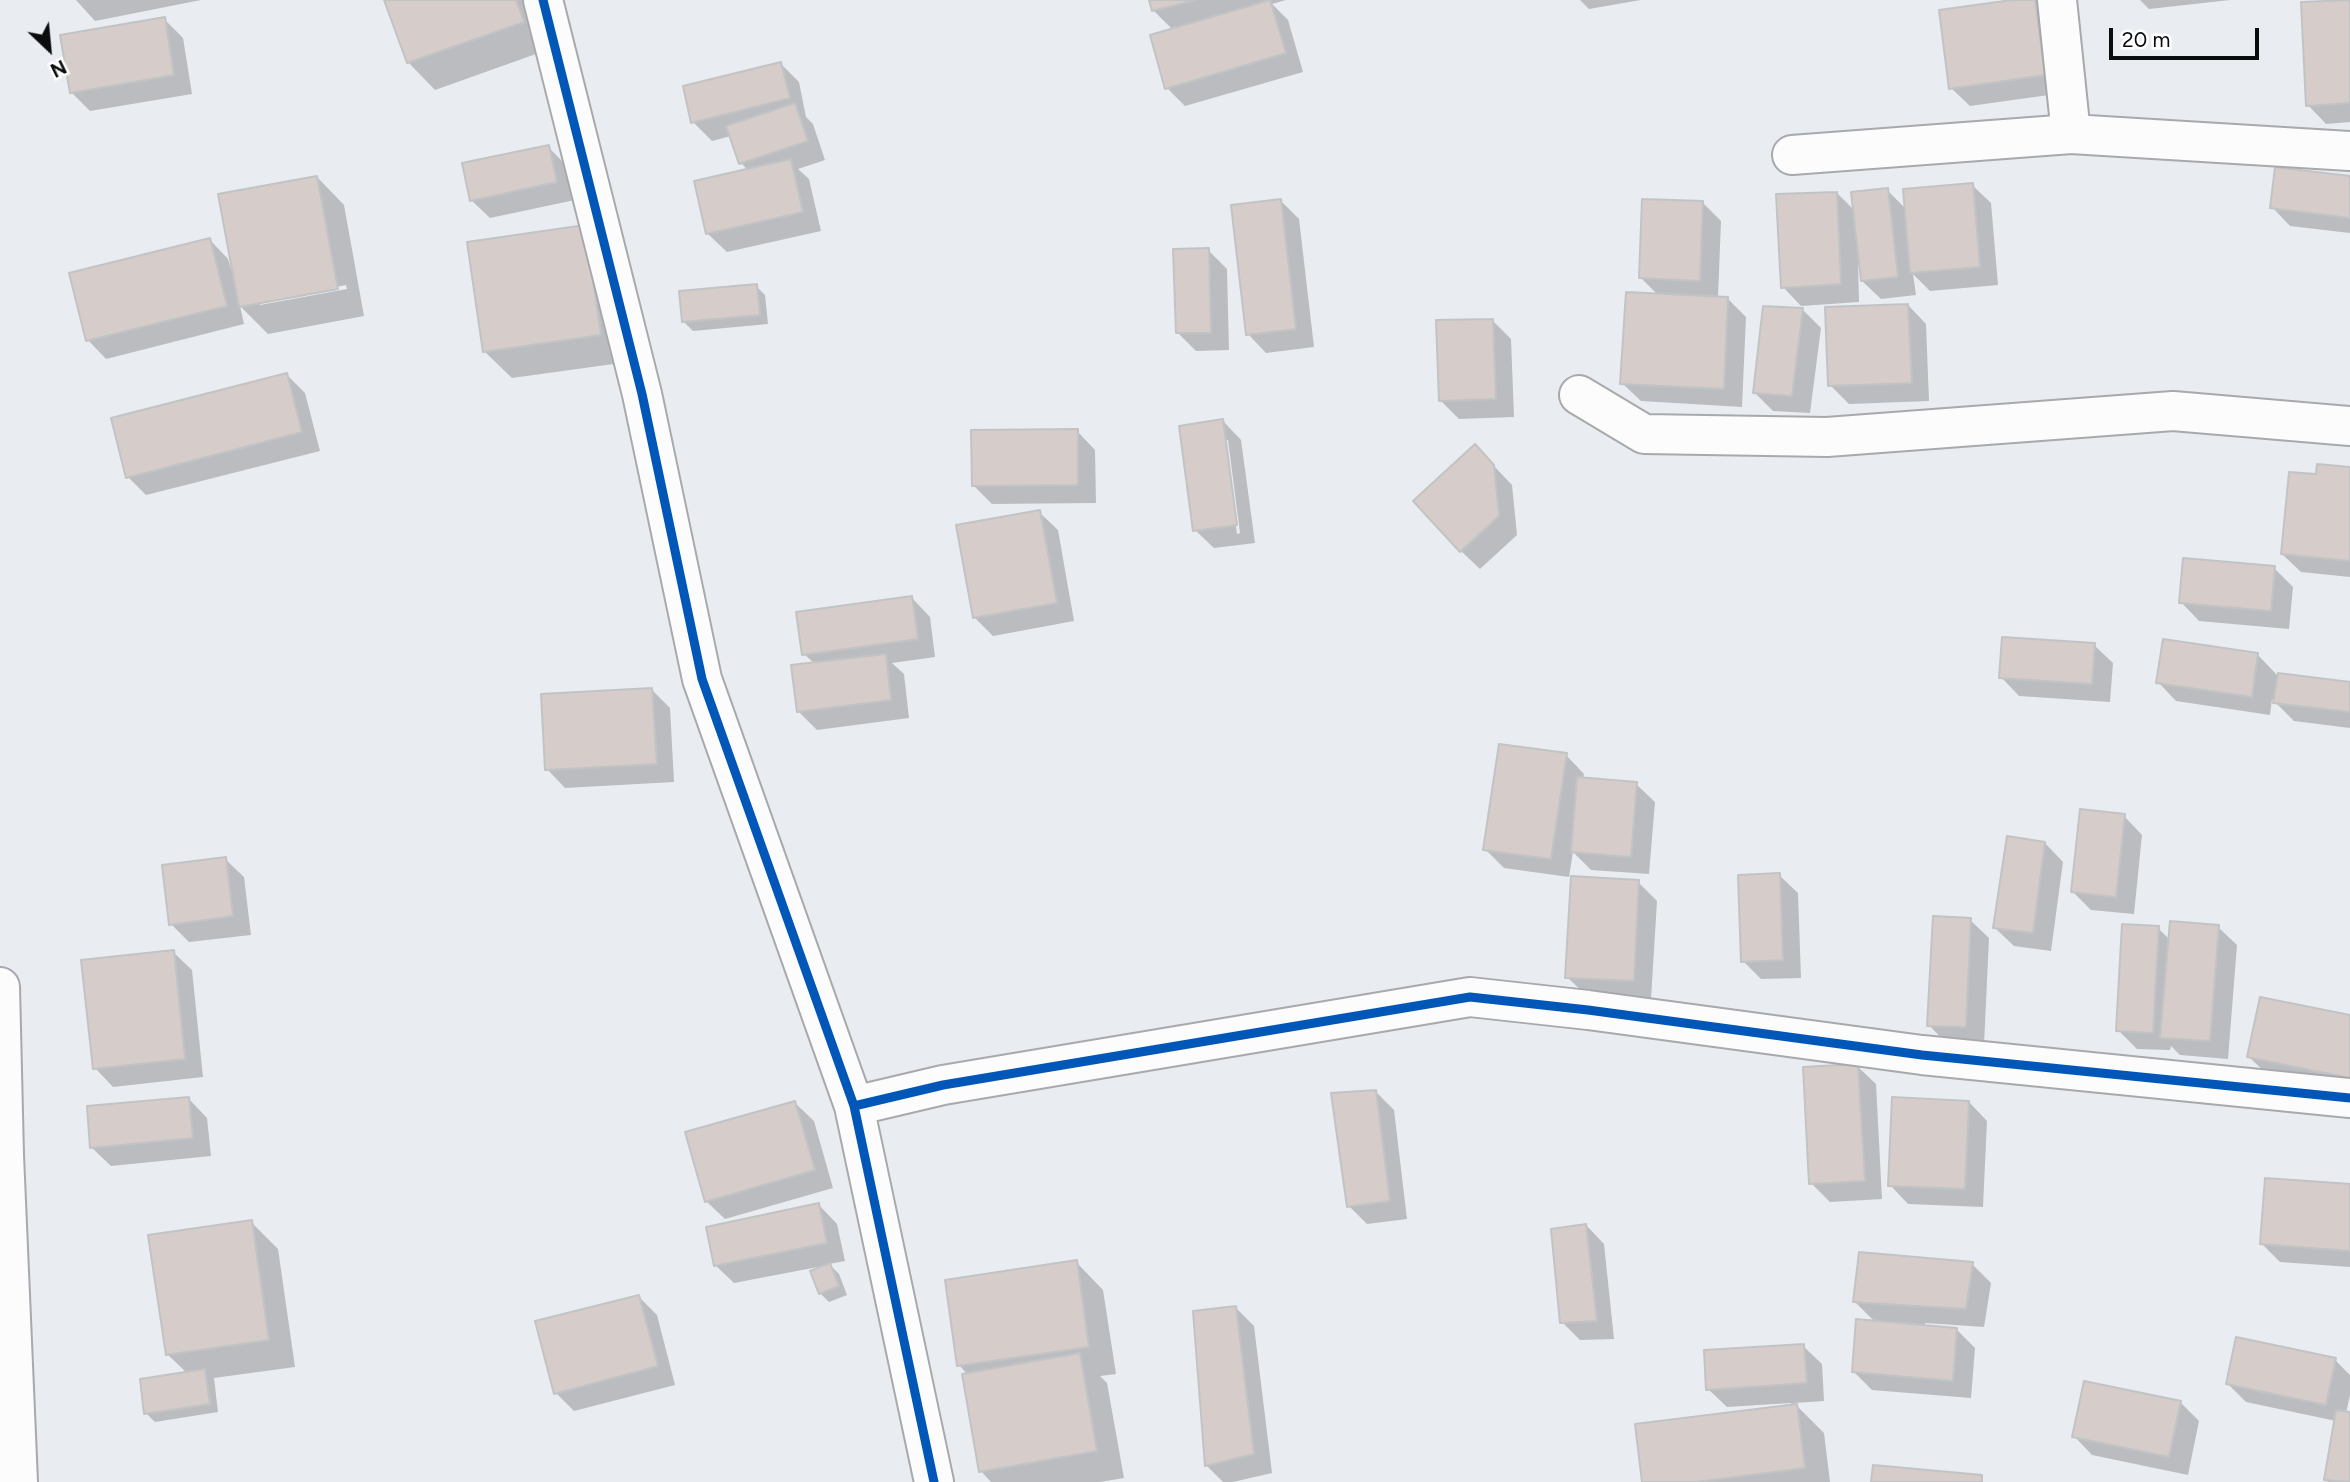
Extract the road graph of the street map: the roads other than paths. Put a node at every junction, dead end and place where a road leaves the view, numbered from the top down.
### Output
1 (543, 0) edge
2 (2057, 0) edge
3 (2071, 134) junction
4 (2350, 151) edge
5 (1792, 155) dead end
6 (1579, 395) dead end
7 (2350, 426) edge
8 (0, 987) edge
9 (2350, 1098) edge
10 (854, 1106) junction
11 (19, 1482) edge
12 (934, 1482) edge

1 - 10 street
2 - 3 street
3 - 4 street
3 - 5 street
6 - 7 street
8 - 11 street
9 - 10 street
10 - 12 street

